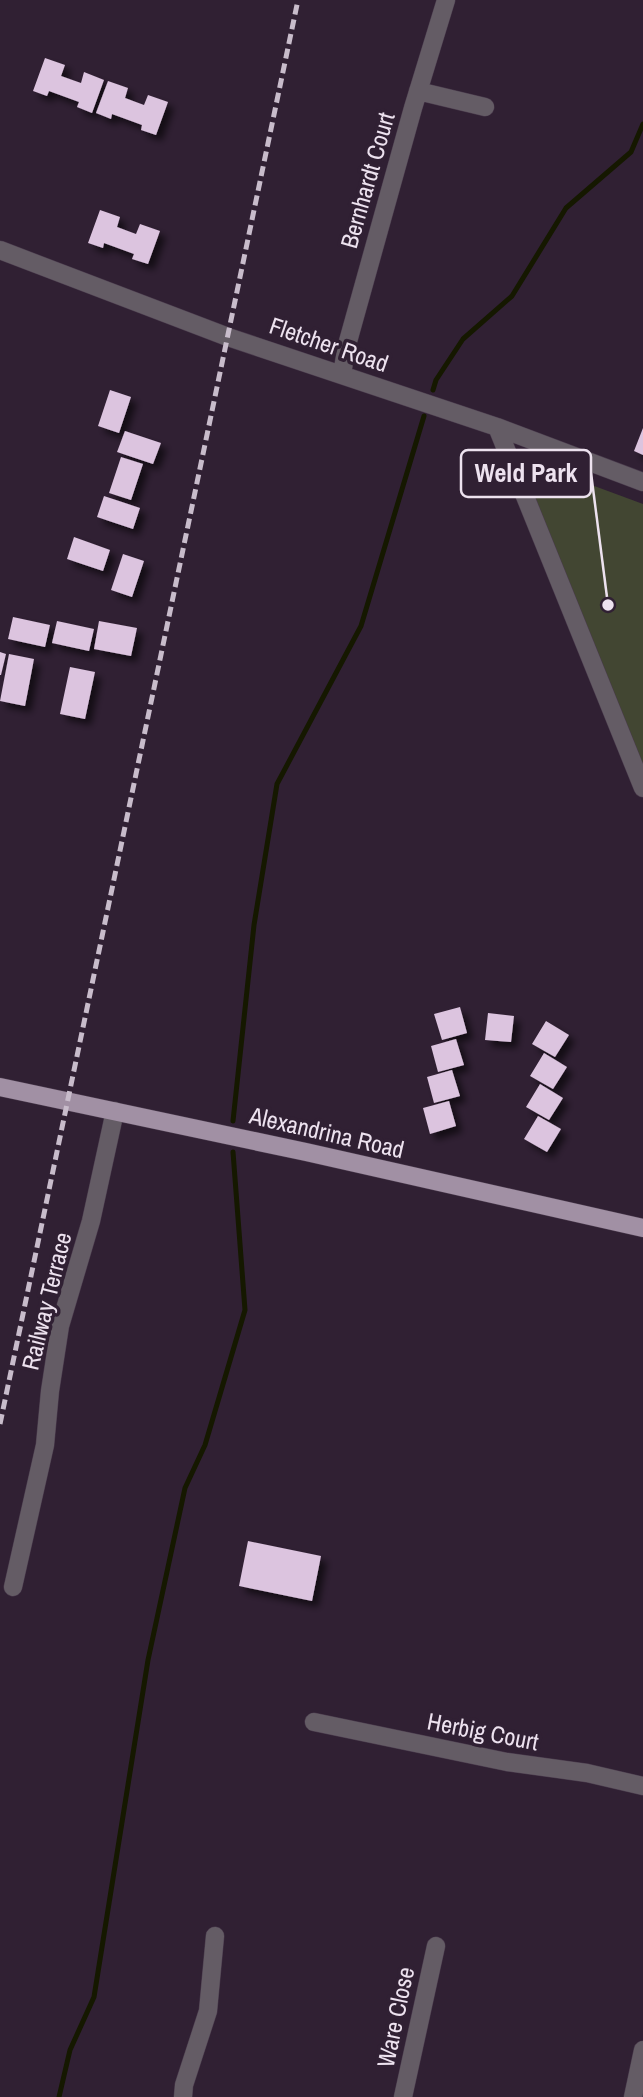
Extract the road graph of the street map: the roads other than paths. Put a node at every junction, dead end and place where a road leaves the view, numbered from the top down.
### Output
1 (446, 0) edge
2 (418, 91) junction
3 (485, 107) dead end
4 (0, 250) edge
5 (342, 374) junction
6 (497, 427) junction
7 (643, 482) edge
8 (643, 788) edge
9 (0, 1087) edge
10 (115, 1111) junction
11 (643, 1228) edge
12 (13, 1587) dead end
13 (314, 1722) dead end
14 (643, 1786) edge
15 (215, 1936) dead end
16 (436, 1946) dead end
17 (643, 2050) edge
18 (183, 2097) edge
19 (403, 2097) edge
20 (633, 2097) edge

1 - 2 street, Bernhardt Court
2 - 3 street
2 - 5 street, Bernhardt Court
4 - 5 street, Fletcher Road
5 - 6 street, Fletcher Road
6 - 7 street, Fletcher Road
6 - 8 street
9 - 10 main road, Alexandrina Road
10 - 11 main road, Alexandrina Road
10 - 12 street, Railway Terrace
13 - 14 street, Herbig Court
15 - 18 street
16 - 19 street, Ware Close
17 - 20 street

